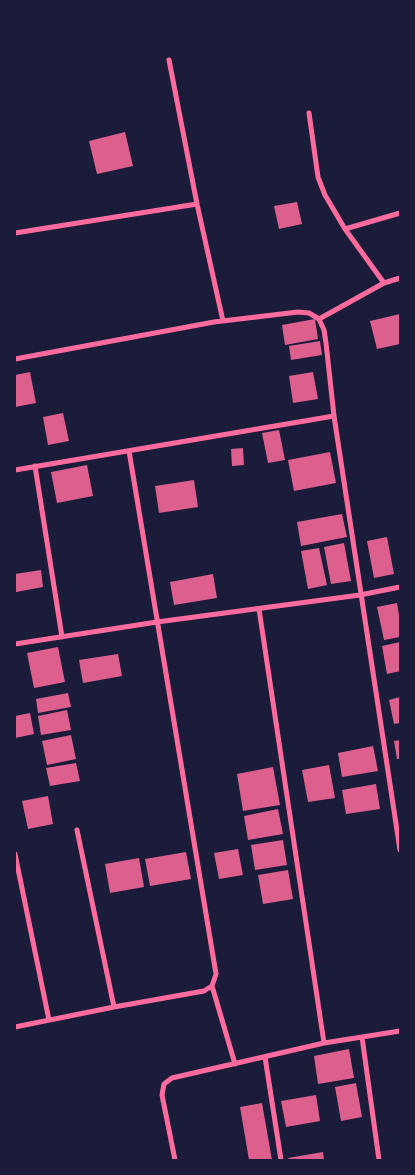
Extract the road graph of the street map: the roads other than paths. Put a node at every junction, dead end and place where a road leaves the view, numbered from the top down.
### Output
1 (170, 60) dead end
2 (309, 113) dead end
3 (197, 204) junction
4 (400, 213) edge
5 (345, 229) junction
6 (15, 233) edge
7 (400, 278) edge
8 (384, 283) junction
9 (319, 319) junction
10 (223, 322) junction
11 (15, 359) edge
12 (334, 416) junction
13 (129, 451) junction
14 (35, 466) junction
15 (15, 470) edge
16 (400, 587) edge
17 (360, 595) junction
18 (259, 609) junction
19 (157, 622) junction
20 (62, 637) junction
21 (15, 644) edge
22 (77, 830) dead end
23 (400, 850) edge
24 (15, 854) edge
25 (212, 986) junction
26 (114, 1006) junction
27 (49, 1020) junction
28 (15, 1026) edge
29 (400, 1031) edge
30 (362, 1037) junction
31 (324, 1043) junction
32 (265, 1057) junction
33 (235, 1064) junction
34 (175, 1160) edge
35 (281, 1160) edge
36 (379, 1160) edge

1 - 3 street
2 - 5 street
3 - 6 street
3 - 10 street
4 - 5 street
5 - 8 street
7 - 8 street
8 - 9 street
9 - 10 street
9 - 12 street
10 - 11 street
12 - 13 street
12 - 17 street
13 - 14 street
13 - 19 street
14 - 15 street
14 - 20 street
16 - 17 street
17 - 18 street
17 - 23 street
18 - 19 street
18 - 31 street
19 - 20 street
19 - 25 street
20 - 21 street
22 - 26 street
24 - 27 street
25 - 26 street
25 - 33 street
26 - 27 street
27 - 28 street
29 - 30 street
30 - 31 street
30 - 36 street
31 - 32 street
32 - 33 street
32 - 35 street
33 - 34 street

